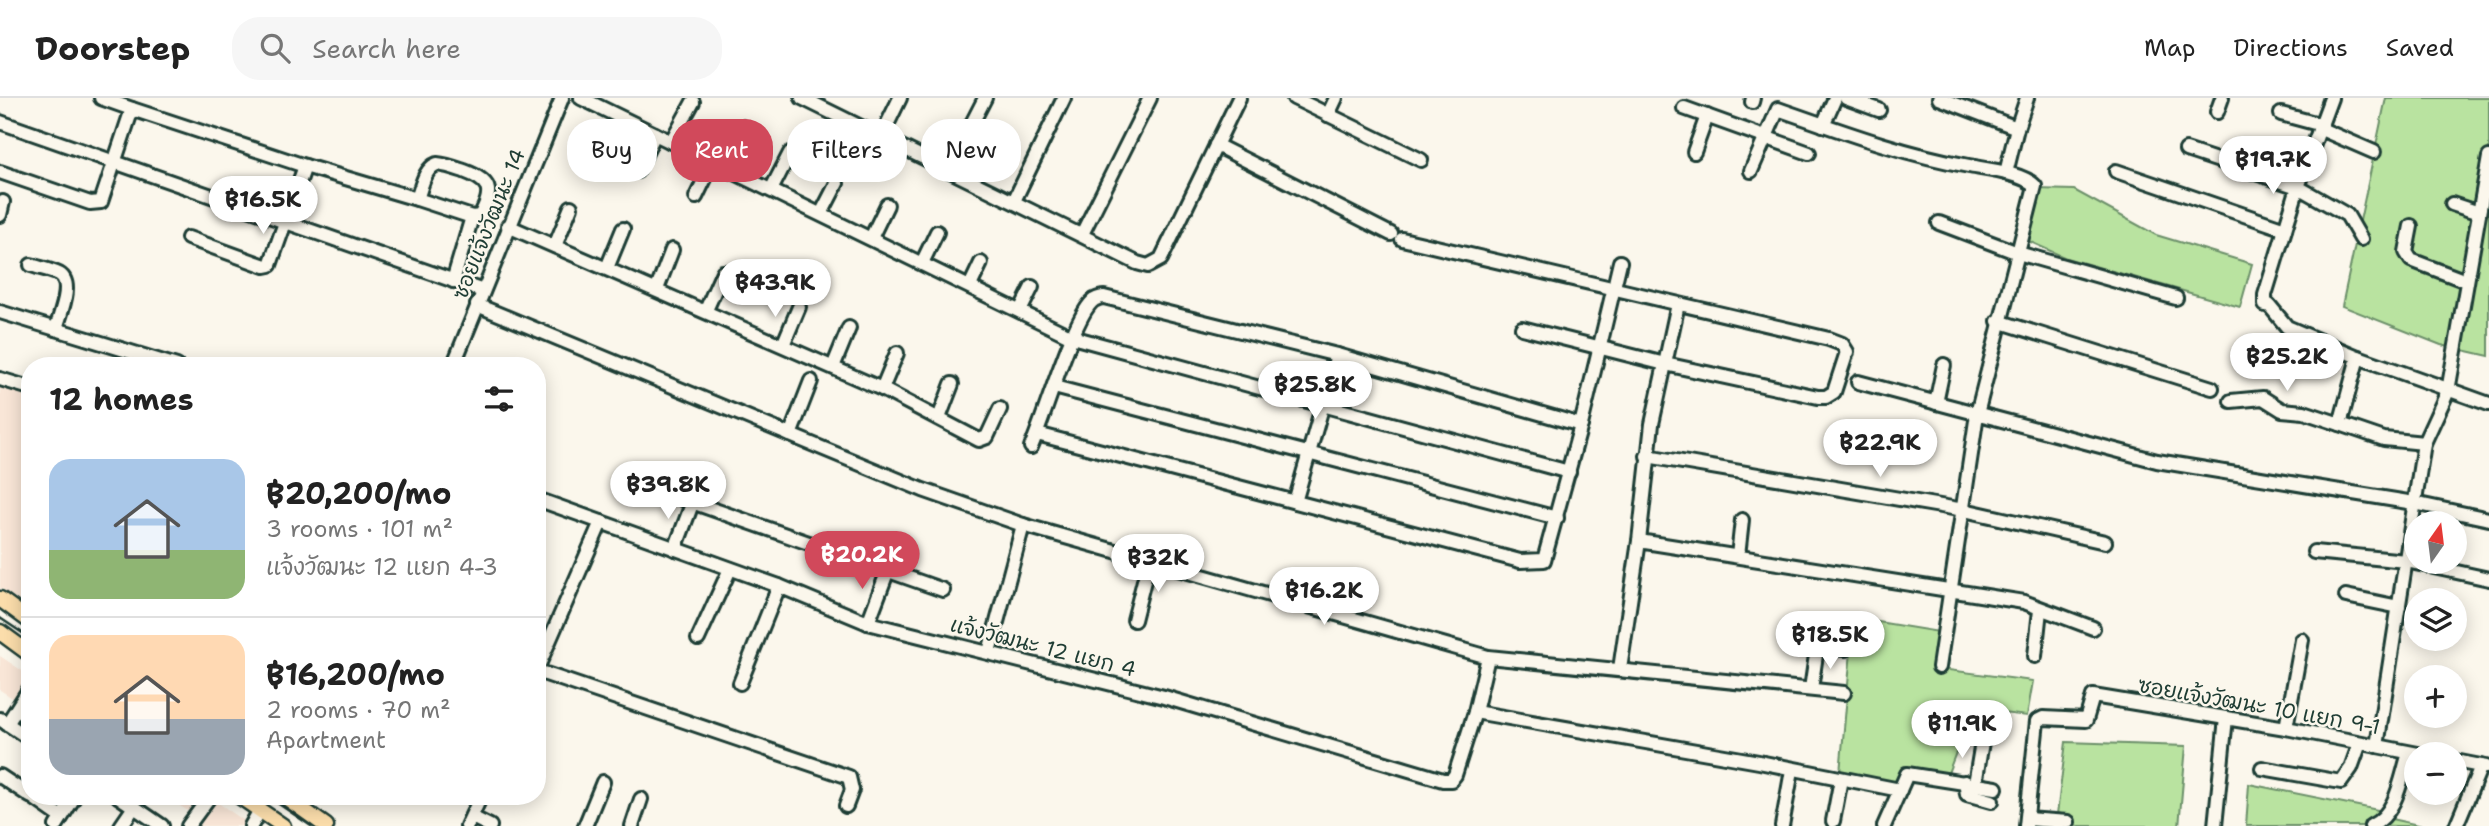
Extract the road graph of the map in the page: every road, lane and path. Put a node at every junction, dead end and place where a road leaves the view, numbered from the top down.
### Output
1 (100, 98) edge
2 (562, 98) edge
3 (581, 98) edge
4 (803, 98) edge
5 (900, 98) edge
6 (985, 98) edge
7 (1064, 98) edge
8 (1150, 98) edge
9 (1238, 98) edge
10 (1294, 98) edge
11 (1336, 98) edge
12 (1835, 98) edge
13 (1846, 98) edge
14 (1939, 98) edge
15 (2026, 98) edge
16 (2222, 98) edge
17 (2331, 98) edge
18 (817, 101) edge
19 (693, 102) dead end
20 (1780, 103) edge
21 (1684, 108) dead end
22 (132, 109) junction
23 (1879, 110) dead end
24 (2217, 112) dead end
25 (2281, 114) dead end
26 (1328, 115) junction
27 (1707, 116) junction
28 (624, 119) edge
29 (684, 119) edge
30 (848, 119) edge
31 (889, 119) edge
32 (974, 119) edge
33 (0, 122) edge
34 (1823, 125) junction
35 (2321, 127) junction
36 (2017, 128) junction
37 (657, 135) edge
38 (1766, 135) junction
39 (671, 142) edge
40 (1216, 145) junction
41 (2186, 150) dead end
42 (1694, 152) dead end
43 (2374, 152) dead end
44 (1809, 153) dead end
45 (2489, 157) edge
46 (787, 159) edge
47 (1421, 159) dead end
48 (115, 163) junction
49 (305, 166) junction
50 (1751, 171) dead end
51 (2116, 171) dead end
52 (0, 172) edge
53 (2006, 173) junction
54 (706, 182) edge
55 (754, 182) edge
56 (974, 182) edge
57 (837, 183) dead end
58 (2298, 187) junction
59 (771, 190) junction
60 (696, 197) dead end
61 (417, 199) junction
62 (1014, 201) junction
63 (2452, 204) dead end
64 (887, 205) dead end
65 (571, 207) dead end
66 (2479, 213) junction
67 (821, 214) junction
68 (472, 217) junction
69 (285, 223) junction
70 (1939, 223) dead end
71 (508, 226) junction
72 (2411, 226) dead end
73 (623, 229) dead end
74 (2285, 229) junction
75 (937, 232) dead end
76 (1082, 234) junction
77 (188, 238) dead end
78 (871, 238) junction
79 (2361, 239) dead end
80 (555, 246) junction
81 (672, 250) dead end
82 (2018, 253) junction
83 (1620, 262) dead end
84 (922, 263) junction
85 (981, 263) dead end
86 (31, 265) dead end
87 (607, 268) junction
88 (723, 272) dead end
89 (453, 281) junction
90 (2466, 281) junction
91 (970, 286) junction
92 (1032, 287) dead end
93 (657, 289) junction
94 (1614, 290) junction
95 (483, 291) junction
96 (2176, 298) dead end
97 (1678, 304) junction
98 (477, 305) junction
99 (799, 307) dead end
100 (706, 310) junction
101 (1020, 311) junction
102 (0, 313) edge
103 (1998, 321) junction
104 (849, 328) dead end
105 (1522, 328) dead end
106 (56, 329) junction
107 (1072, 337) junction
108 (783, 345) junction
109 (1599, 346) junction
110 (897, 353) dead end
111 (1337, 355) junction
112 (148, 357) edge
113 (457, 357) edge
114 (2358, 357) junction
115 (1665, 364) junction
116 (1944, 365) dead end
117 (833, 367) junction
118 (0, 379) edge
119 (811, 380) dead end
120 (1858, 382) dead end
121 (952, 384) dead end
122 (21, 385) edge
123 (1054, 387) junction
124 (2212, 388) dead end
125 (882, 389) junction
126 (2448, 391) junction
127 (2231, 401) dead end
128 (1936, 403) junction
129 (2489, 404) edge
130 (1323, 406) junction
131 (1000, 409) dead end
132 (1977, 414) junction
133 (939, 418) junction
134 (2340, 424) junction
135 (1581, 425) junction
136 (1037, 433) junction
137 (790, 435) junction
138 (2424, 443) junction
139 (1031, 447) dead end
140 (1309, 454) junction
141 (1647, 456) junction
142 (1569, 472) junction
143 (629, 480) dead end
144 (546, 502) edge
145 (1295, 502) junction
146 (2414, 503) junction
147 (692, 504) junction
148 (1964, 510) junction
149 (2413, 511) edge
150 (1557, 518) junction
151 (2489, 519) edge
152 (1742, 520) dead end
153 (601, 522) junction
154 (1023, 525) junction
155 (1639, 541) junction
156 (2105, 542) dead end
157 (675, 549) junction
158 (2314, 552) dead end
159 (1738, 556) junction
160 (1149, 561) junction
161 (2404, 561) edge
162 (730, 569) junction
163 (888, 570) junction
164 (2404, 574) edge
165 (2466, 574) edge
166 (2489, 579) edge
167 (779, 586) junction
168 (1951, 589) junction
169 (943, 590) dead end
170 (2346, 596) dead end
171 (0, 599) edge
172 (2399, 607) junction
173 (0, 608) edge
174 (2040, 610) junction
175 (21, 615) edge
176 (21, 618) edge
177 (1134, 620) dead end
178 (868, 623) junction
179 (2093, 628) dead end
180 (0, 632) edge
181 (698, 639) dead end
182 (0, 640) edge
183 (2302, 640) dead end
184 (21, 648) edge
185 (546, 649) edge
186 (1845, 649) dead end
187 (21, 650) edge
188 (989, 652) junction
189 (2035, 656) dead end
190 (1488, 657) junction
191 (1939, 667) dead end
192 (1620, 669) junction
193 (546, 673) edge
194 (740, 683) dead end
195 (1811, 689) junction
196 (1844, 693) dead end
197 (21, 700) edge
198 (1475, 712) junction
199 (2226, 718) junction
200 (4, 722) edge
201 (2286, 728) junction
202 (21, 733) edge
203 (1982, 743) dead end
204 (2360, 743) junction
205 (2376, 746) junction
206 (2404, 751) edge
207 (2467, 763) edge
208 (2485, 767) edge
209 (2262, 768) dead end
210 (1792, 770) junction
211 (0, 776) edge
212 (2404, 776) edge
213 (1841, 779) junction
214 (603, 782) dead end
215 (1970, 783) junction
216 (21, 790) edge
217 (1900, 790) junction
218 (1994, 795) dead end
219 (641, 799) dead end
220 (40, 805) edge
221 (69, 805) edge
222 (131, 805) edge
223 (203, 805) edge
224 (252, 805) edge
225 (297, 805) edge
226 (477, 805) edge
227 (846, 806) dead end
228 (134, 807) junction
229 (260, 810) junction
230 (58, 821) edge
231 (1833, 821) dead end
232 (469, 822) edge
233 (2067, 822) dead end
234 (2026, 823) edge
235 (324, 824) edge
236 (121, 826) edge
237 (163, 826) edge
238 (188, 826) edge
239 (251, 826) edge
240 (283, 826) edge
241 (490, 826) edge
242 (585, 826) edge
243 (632, 826) edge
244 (1782, 826) edge
245 (1884, 826) edge
246 (2215, 826) edge
247 (2371, 826) edge
248 (2456, 826) edge

1 - 22 street
2 - 71 street, ซอยแจ้งวัฒนะ 14
3 - 28 street
4 - 18 street
5 - 31 street
6 - 32 street
7 - 62 street
8 - 76 street
9 - 40 street
10 - 26 street
11 - 26 street
12 - 34 street
13 - 23 street
14 - 36 street
15 - 36 street
16 - 24 street
17 - 35 street
18 - 30 street
19 - 29 street
20 - 34 street
20 - 38 street
21 - 27 street
22 - 48 street
22 - 49 street
25 - 35 street
26 - 47 street
27 - 38 street
27 - 42 street
33 - 48 street
34 - 53 street
35 - 43 street
35 - 58 street
36 - 53 street
37 - 39 street
38 - 44 street
38 - 50 street
40 - 76 street
40 - 94 street
41 - 58 street
45 - 66 street
46 - 59 street
48 - 52 street
48 - 69 street
49 - 61 street
49 - 69 street
51 - 74 street
53 - 82 street
54 - 60 street
55 - 59 street
56 - 62 street
57 - 67 street
58 - 74 street
58 - 79 street
59 - 67 street
61 - 68 street
61 - 68 street
62 - 76 street
63 - 66 street
64 - 78 street
65 - 80 street
66 - 90 street
67 - 78 street
68 - 89 street
69 - 77 street
69 - 89 street
70 - 82 street
71 - 80 street
71 - 95 street, ซอยแจ้งวัฒนะ 14
72 - 90 street
73 - 87 street
74 - 114 street
75 - 84 street
78 - 84 street
80 - 87 street
81 - 93 street
82 - 96 street
82 - 103 street
83 - 94 street
84 - 91 street
85 - 91 street
86 - 106 street
87 - 93 street
88 - 100 street
89 - 95 street
90 - 126 street
91 - 101 street
92 - 101 street
93 - 100 street
94 - 97 street
94 - 109 street
95 - 98 street, ซอยแจ้งวัฒนะ 14
97 - 115 street
97 - 115 street
98 - 113 street, ซอยแจ้งวัฒนะ 14
98 - 137 street
99 - 108 street
100 - 108 street
101 - 107 street
102 - 106 street
103 - 124 street
103 - 132 street
104 - 117 street
105 - 109 street
106 - 112 street
107 - 111 street
107 - 123 street
107 - 130 street
108 - 117 street
109 - 115 street
109 - 135 street
110 - 125 street
111 - 130 street
111 - 135 street
114 - 126 street
114 - 134 street
115 - 141 street
116 - 128 street
117 - 125 street
118 - 122 street
119 - 137 street
120 - 128 street
121 - 133 street
123 - 136 street
123 - 140 street
125 - 133 street
126 - 129 street
126 - 138 street
127 - 134 street
128 - 132 street
130 - 140 street
130 - 142 street
131 - 133 street
132 - 146 street
132 - 148 street
134 - 138 street
135 - 142 street
136 - 139 street
136 - 145 street
137 - 154 street
138 - 146 street
140 - 145 street
140 - 150 street
141 - 148 street
141 - 155 street
142 - 150 street
143 - 147 street
144 - 153 street, แจ้งวัฒนะ 12 แยก 4
145 - 150 street
146 - 149 street
146 - 151 street
147 - 157 street
147 - 163 street
148 - 156 street
148 - 168 street
152 - 159 street
153 - 157 street, แจ้งวัฒนะ 12 แยก 4
153 - 185 street
154 - 160 street
154 - 188 street
155 - 159 street
155 - 192 street
157 - 162 street, แจ้งวัฒนะ 12 แยก 4
158 - 161 street
159 - 168 street
160 - 177 street
160 - 190 street
162 - 167 street, แจ้งวัฒนะ 12 แยก 4
162 - 181 street
163 - 169 street
163 - 178 street
164 - 172 street
165 - 166 street
167 - 178 street, แจ้งวัฒนะ 12 แยก 4
167 - 194 street
168 - 174 street
168 - 191 street
170 - 172 street
171 - 175 main road
172 - 205 street
173 - 176 main road
174 - 179 street
174 - 189 street
178 - 188 street, แจ้งวัฒนะ 12 แยก 4
180 - 184 main road
182 - 187 main road
183 - 201 street
186 - 195 street
188 - 198 street, แจ้งวัฒนะ 12 แยก 4
190 - 192 street
190 - 198 street
192 - 195 street
193 - 227 street
195 - 196 street
197 - 200 street
198 - 210 street
199 - 201 street, ซอยแจ้งวัฒนะ 10 แยก 9-1
199 - 234 street, ซอยแจ้งวัฒนะ 10 แยก 9-1
199 - 246 street
200 - 202 street
201 - 204 street, ซอยแจ้งวัฒนะ 10 แยก 9-1
203 - 215 street
204 - 205 street, ซอยแจ้งวัฒนะ 10 แยก 9-1
204 - 209 street
205 - 206 street, ซอยแจ้งวัฒนะ 10 แยก 9-1
207 - 208 street
208 - 248 street
210 - 213 street
210 - 244 street
211 - 216 street
212 - 247 street
213 - 217 street
213 - 231 street
214 - 242 street
215 - 217 street
215 - 218 street
217 - 245 street
219 - 243 street
220 - 230 street
221 - 230 street
222 - 228 street
223 - 238 street
224 - 229 main road
225 - 235 main road
226 - 232 street
228 - 236 street
228 - 237 street
229 - 239 street
229 - 240 main road
232 - 241 street
233 - 234 street

